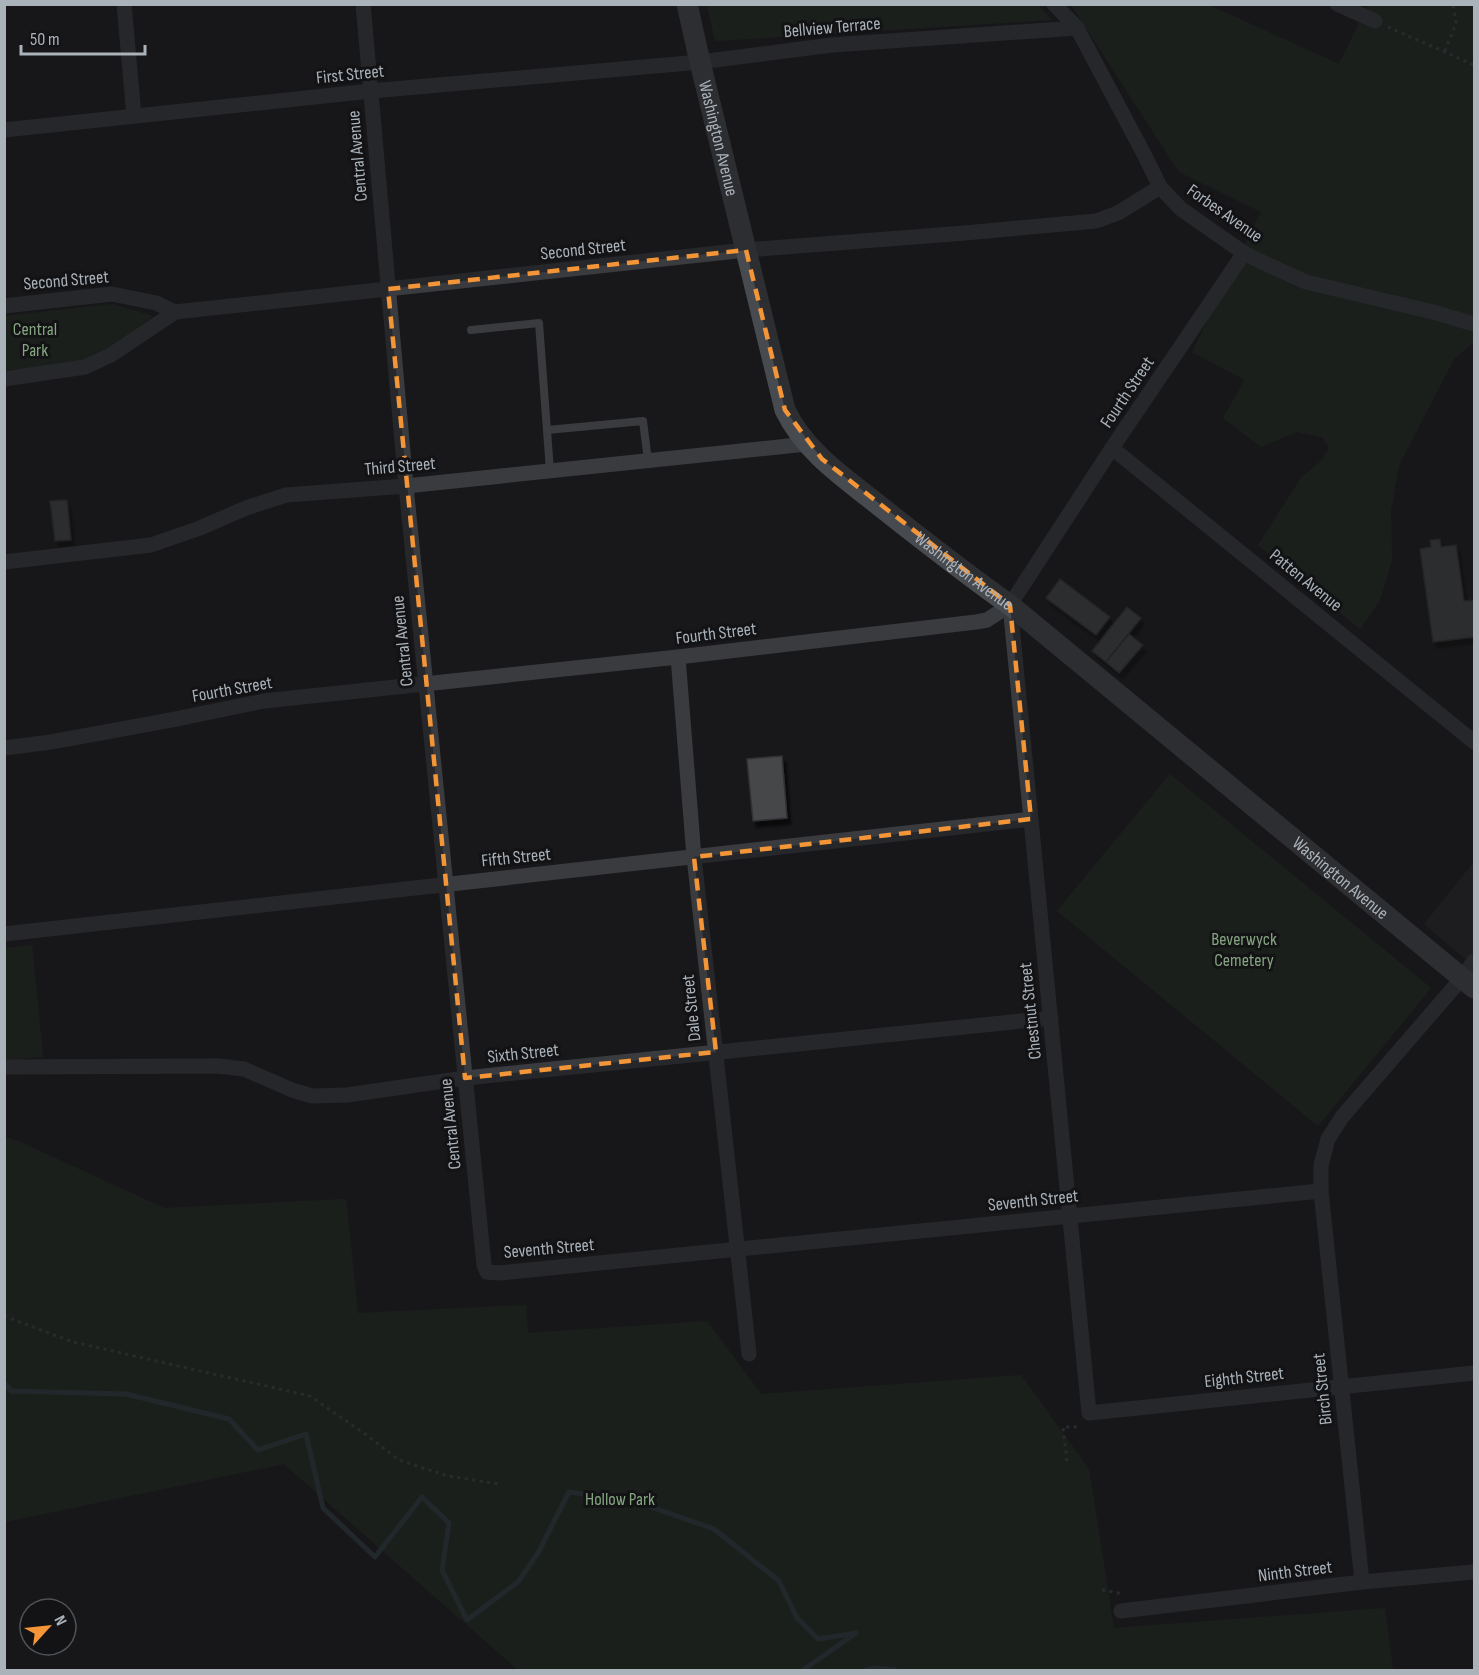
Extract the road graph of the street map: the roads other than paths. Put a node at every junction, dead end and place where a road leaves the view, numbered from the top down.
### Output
1 (124, 4) edge
2 (363, 4) edge
3 (687, 4) edge
4 (1054, 4) edge
5 (1337, 4) edge
6 (1375, 21) road end
7 (1077, 28) junction
8 (700, 62) junction
9 (371, 91) junction
10 (134, 116) junction
11 (4, 130) edge
12 (1160, 187) junction
13 (746, 250) junction
14 (1244, 253) junction
15 (388, 290) junction
16 (4, 306) edge
17 (175, 312) junction
18 (1474, 324) edge
19 (471, 330) dead end
20 (4, 379) edge
21 (547, 430) junction
22 (807, 444) junction
23 (1112, 448) junction
24 (648, 461) junction
25 (550, 471) junction
26 (406, 486) junction
27 (4, 562) edge
28 (1010, 605) junction
29 (678, 657) junction
30 (426, 684) junction
31 (1474, 741) edge
32 (4, 748) edge
33 (1031, 819) junction
34 (694, 857) junction
35 (446, 885) junction
36 (4, 934) edge
37 (1474, 961) edge
38 (1468, 983) edge
39 (1051, 1018) junction
40 (716, 1052) junction
41 (4, 1067) edge
42 (465, 1078) junction
43 (1321, 1191) junction
44 (1070, 1216) junction
45 (737, 1249) junction
46 (488, 1272) joint
47 (748, 1354) dead end
48 (1474, 1373) edge
49 (1341, 1387) junction
50 (1089, 1413) joint
51 (1474, 1572) edge
52 (1362, 1582) junction
53 (1121, 1611) dead end

1 - 10 street
2 - 9 street, Central Avenue
3 - 8 street, Washington Avenue
4 - 7 street, Forbes Avenue
5 - 6 street
7 - 8 street, Bellview Terrace
7 - 12 street, Forbes Avenue
8 - 9 street, First Street
8 - 13 street, Washington Avenue
9 - 10 street, First Street
9 - 15 street, Central Avenue
10 - 11 street, First Street
12 - 13 street, Second Street
12 - 14 street, Forbes Avenue
13 - 15 street, Second Street
13 - 22 street, Washington Avenue
14 - 18 street, Forbes Avenue
14 - 23 street, Fourth Street
15 - 17 street, Second Street
15 - 26 street, Central Avenue
16 - 17 street, Second Street
17 - 20 street
19 - 21 lane
21 - 24 lane
21 - 25 lane
22 - 24 street, Third Street
22 - 28 street, Washington Avenue
23 - 28 street, Fourth Street
23 - 31 street, Patten Avenue
24 - 25 street, Third Street
25 - 26 street, Third Street
26 - 27 street, Third Street
26 - 30 street, Central Avenue
28 - 29 street, Fourth Street
28 - 33 street, Chestnut Street
28 - 38 street, Washington Avenue
29 - 30 street, Fourth Street
29 - 34 street, Dale Street
30 - 32 street, Fourth Street
30 - 35 street, Central Avenue
33 - 34 street, Fifth Street
33 - 39 street, Chestnut Street
34 - 35 street, Fifth Street
34 - 40 street, Dale Street
35 - 36 street, Fifth Street
35 - 42 street, Central Avenue
37 - 38 street
38 - 43 street
39 - 40 street, Sixth Street
39 - 44 street, Chestnut Street
40 - 42 street, Sixth Street
40 - 45 street, Dale Street
41 - 42 street, Sixth Street
42 - 46 street, Central Avenue
43 - 44 street, Seventh Street
43 - 49 street, Birch Street
44 - 45 street, Seventh Street
44 - 50 street, Chestnut Street
45 - 46 street, Seventh Street
45 - 47 street, Dale Street
48 - 49 street, Eighth Street
49 - 50 street, Eighth Street
49 - 52 street, Birch Street
51 - 52 street, Ninth Street
52 - 53 street, Ninth Street

